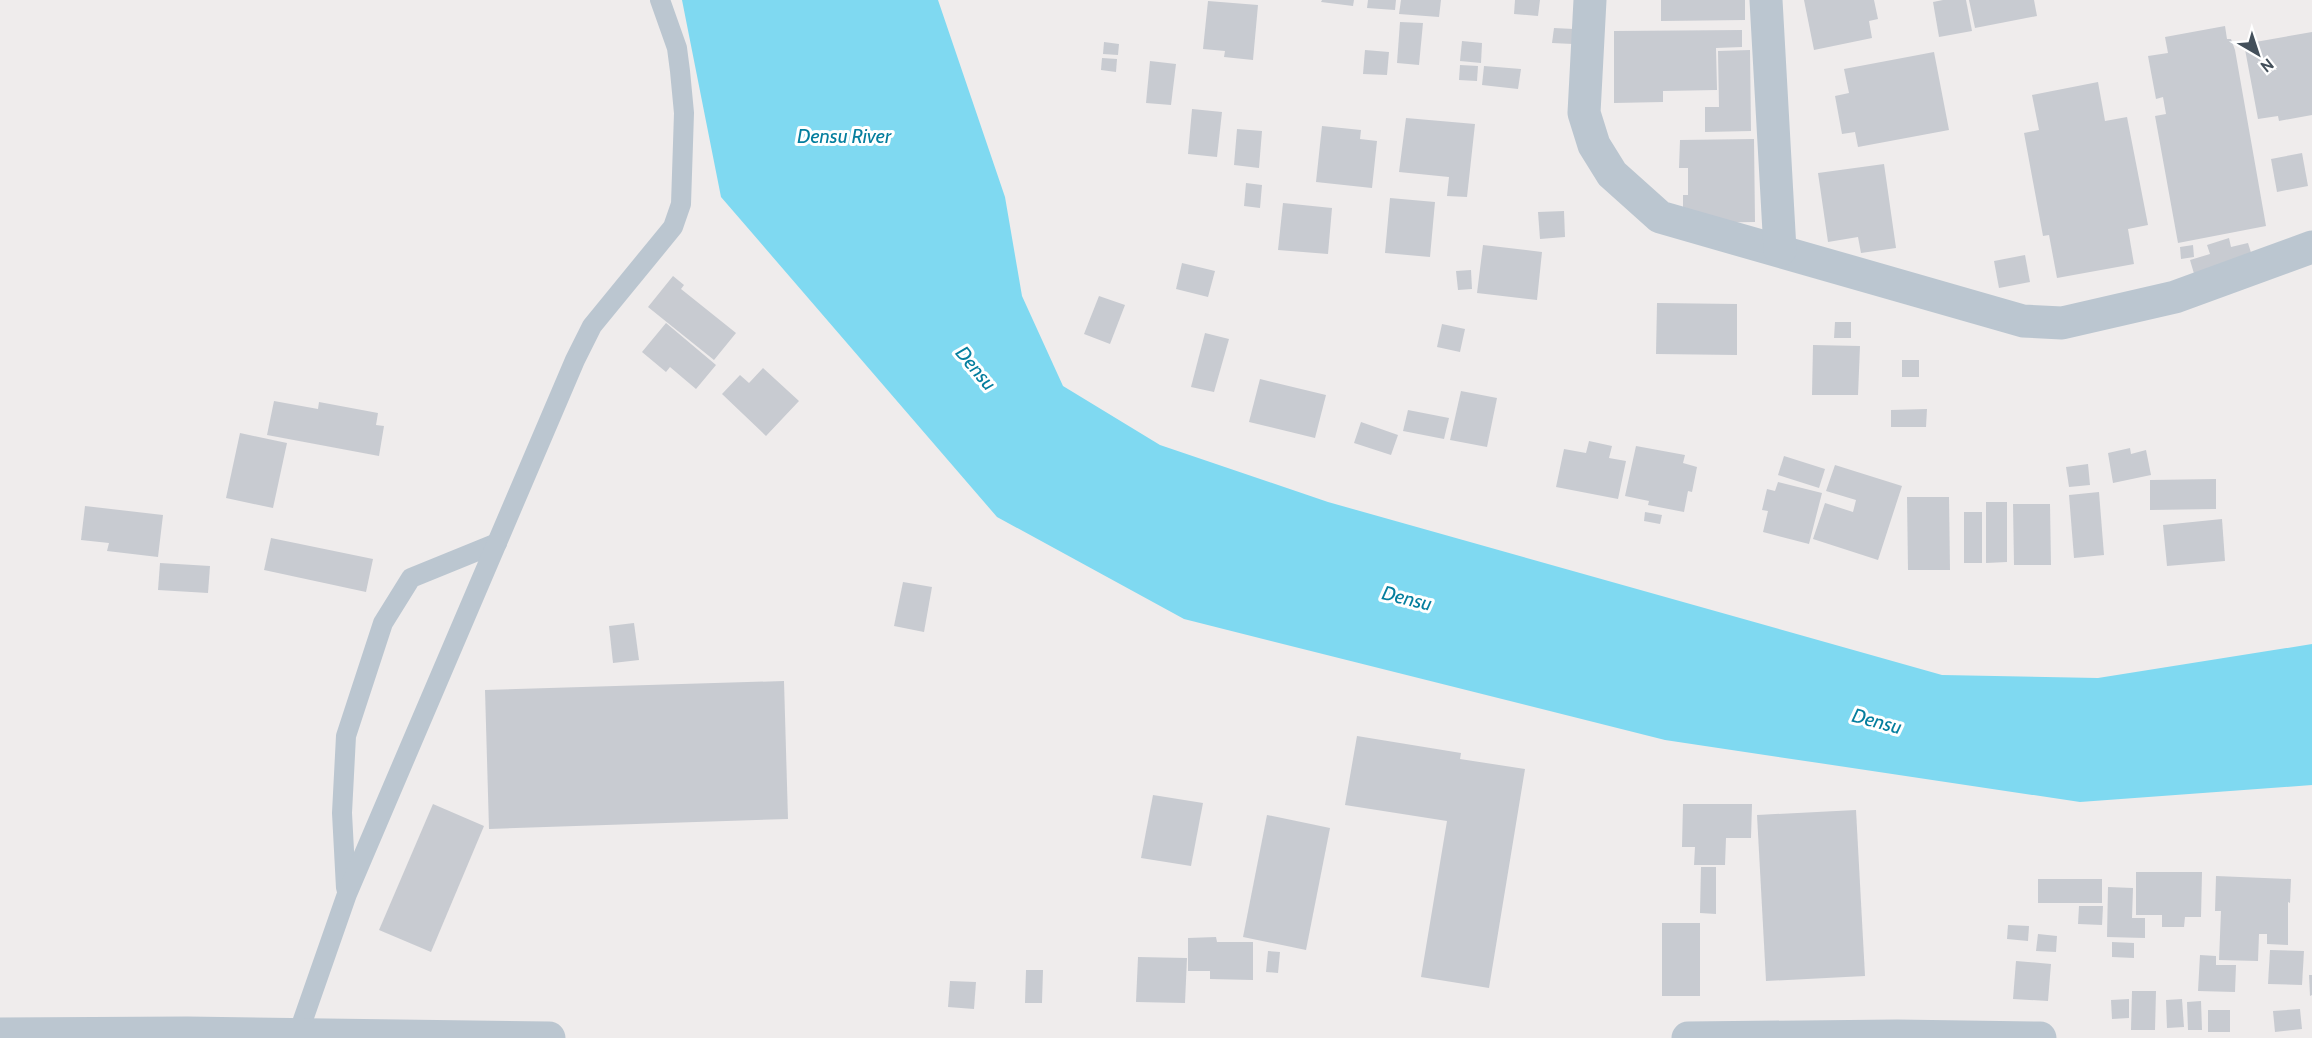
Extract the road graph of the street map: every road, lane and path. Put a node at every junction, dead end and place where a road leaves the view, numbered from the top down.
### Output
1 (660, 0) edge
2 (1590, 0) edge
3 (1766, 0) edge
4 (2312, 247) edge
5 (1780, 250) junction
6 (497, 543) junction
7 (346, 894) junction
8 (0, 1034) edge
9 (187, 1036) edge
10 (297, 1037) edge
11 (396, 1037) edge
12 (549, 1038) edge
13 (1688, 1038) edge
14 (2040, 1038) edge

1 - 6 lane
2 - 5 street
3 - 5 street
4 - 5 street
6 - 7 lane
6 - 7 lane
7 - 10 lane
8 - 9 street
9 - 10 street
10 - 11 street
11 - 12 street
13 - 14 street

